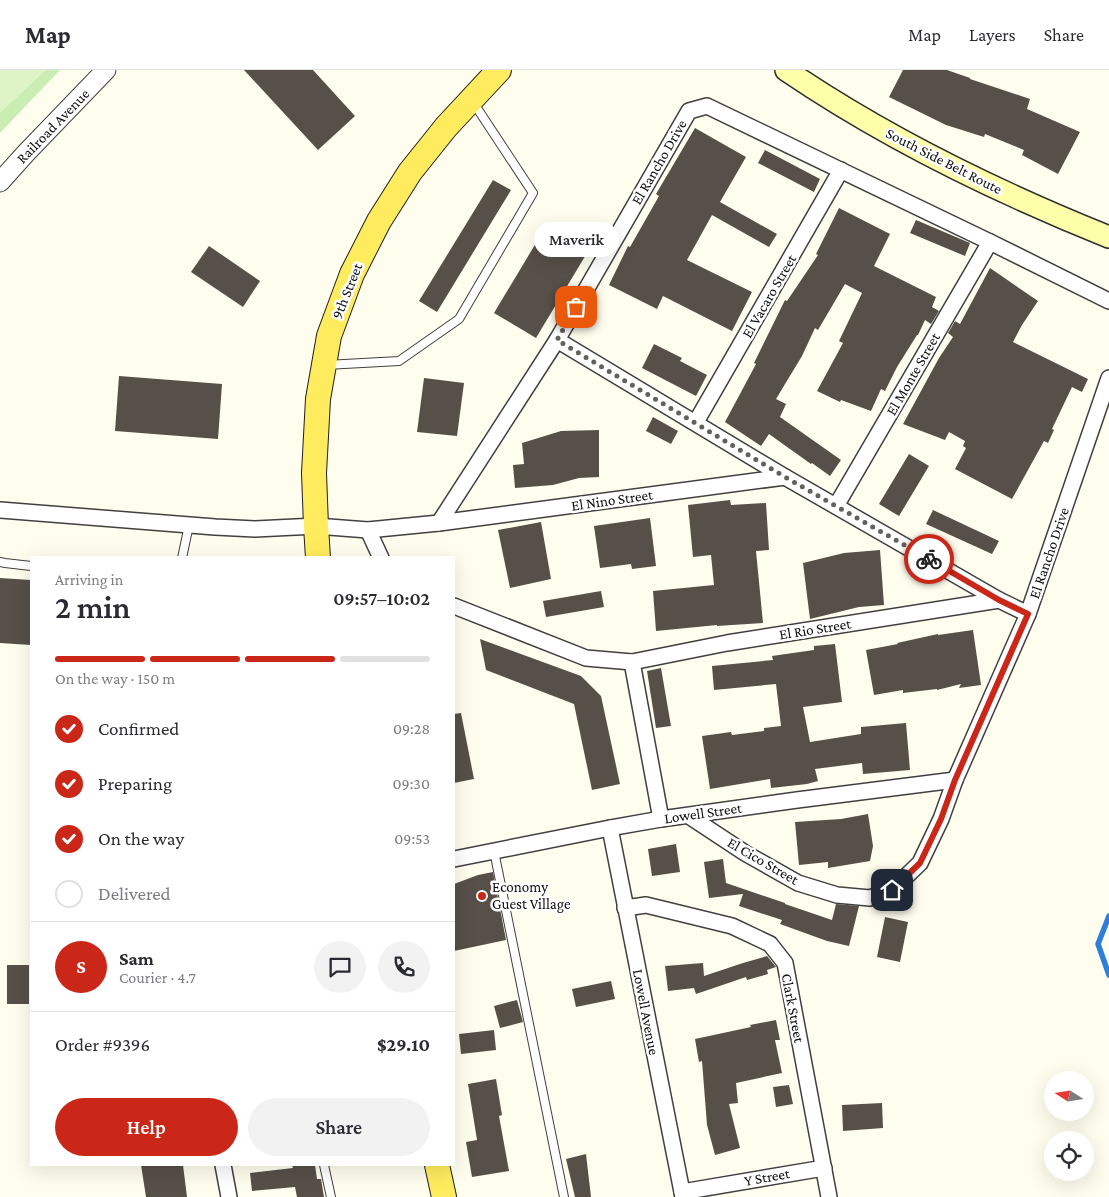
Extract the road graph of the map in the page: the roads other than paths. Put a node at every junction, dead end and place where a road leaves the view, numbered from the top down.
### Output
1 (106, 70) edge
2 (499, 70) edge
3 (786, 70) edge
4 (471, 100) junction
5 (841, 170) junction
6 (0, 182) edge
7 (1109, 238) edge
8 (990, 242) junction
9 (1109, 301) edge
10 (557, 340) junction
11 (324, 365) junction
12 (1109, 378) edge
13 (696, 422) junction
14 (785, 477) junction
15 (836, 506) junction
16 (0, 510) edge
17 (439, 523) junction
18 (189, 525) junction
19 (316, 526) junction
20 (368, 530) junction
21 (182, 556) edge
22 (318, 556) edge
23 (380, 556) edge
24 (0, 562) edge
25 (30, 566) edge
26 (999, 600) junction
27 (455, 606) edge
28 (1028, 614) junction
29 (632, 662) junction
30 (955, 780) junction
31 (689, 816) junction
32 (661, 819) junction
33 (610, 828) junction
34 (494, 851) junction
35 (455, 859) edge
36 (625, 908) junction
37 (223, 1166) edge
38 (324, 1166) edge
39 (437, 1166) edge
40 (824, 1168) junction
41 (682, 1195) edge
42 (229, 1197) edge
43 (331, 1197) edge
44 (444, 1197) edge
45 (564, 1197) edge
46 (829, 1197) edge

1 - 6 street, Railroad Avenue
2 - 4 main road, 9th Street
3 - 7 main road, South Side Belt Route
4 - 11 main road, 9th Street
4 - 11 lane
5 - 8 street, El Rancho Drive
5 - 10 street, El Rancho Drive
5 - 13 street, El Vacaro Street
8 - 9 street, El Rancho Drive
8 - 15 street, El Monte Street
10 - 13 street
10 - 17 street, El Rancho Drive
11 - 19 main road, 9th Street
12 - 28 street, El Rancho Drive
13 - 14 street
14 - 15 street
14 - 17 street, El Nino Street
15 - 26 street
16 - 18 street
17 - 20 street
18 - 19 street
18 - 21 lane
19 - 20 street
19 - 22 main road, 9th Street
20 - 23 street
24 - 25 lane
26 - 28 street
26 - 29 street, El Rio Street
27 - 29 street, El Rio Street
28 - 30 street, El Rancho Drive
29 - 32 street
30 - 31 street, Lowell Street
30 - 31 street, El Cico Street
31 - 32 street, Lowell Street
32 - 33 street, Lowell Street
33 - 34 street, Lowell Street
33 - 36 street, Lowell Avenue
34 - 35 street, Lowell Street
34 - 45 lane
36 - 40 street, Clark Street
36 - 41 street, Lowell Avenue
37 - 42 street
38 - 43 lane
39 - 44 main road
40 - 41 street, Y Street
40 - 46 street, Clark Street

